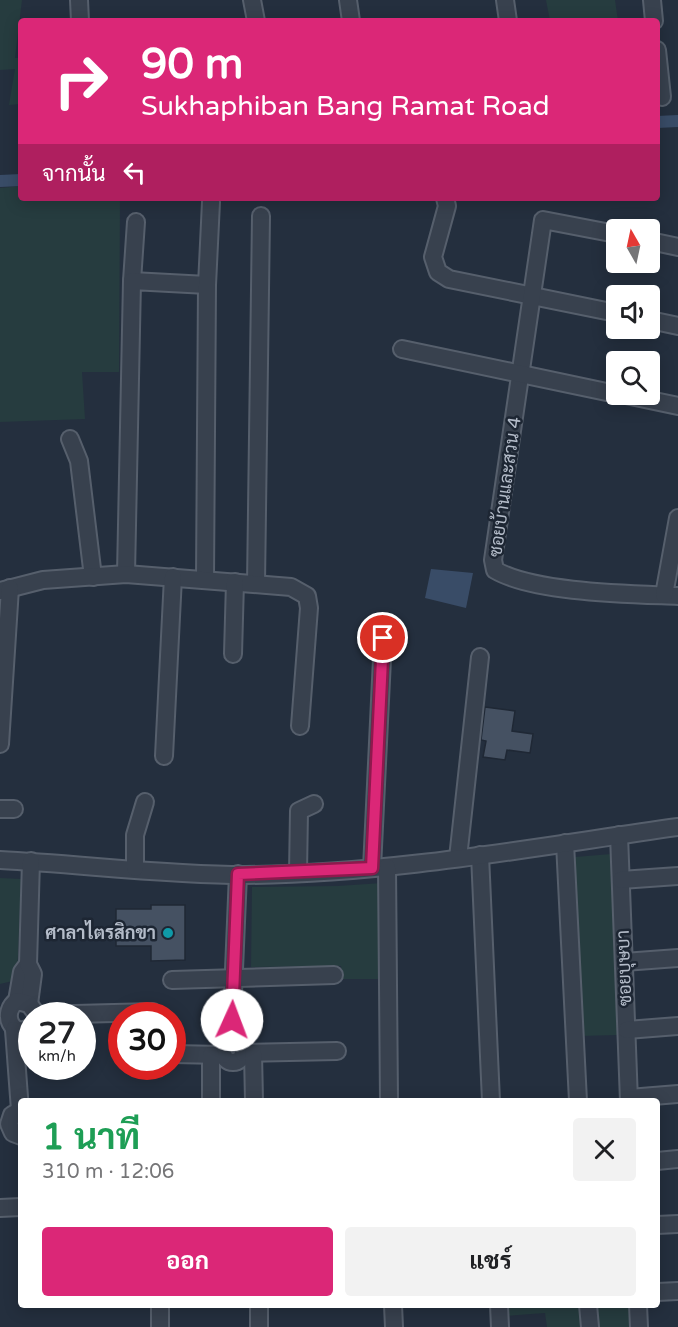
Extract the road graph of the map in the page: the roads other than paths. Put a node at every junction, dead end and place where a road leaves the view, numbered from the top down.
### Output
1 (79, 0) edge
2 (252, 0) edge
3 (348, 0) edge
4 (505, 0) edge
5 (652, 0) edge
6 (80, 18) edge
7 (255, 18) edge
8 (351, 18) edge
9 (508, 18) edge
10 (654, 18) edge
11 (660, 78) edge
12 (662, 97) dead end
13 (446, 201) edge
14 (211, 202) dead end
15 (261, 216) dead end
16 (136, 222) dead end
17 (606, 232) edge
18 (660, 243) edge
19 (678, 247) edge
20 (132, 281) junction
21 (207, 285) junction
22 (533, 296) junction
23 (606, 311) edge
24 (660, 322) edge
25 (678, 326) edge
26 (402, 349) dead end
27 (522, 375) junction
28 (606, 391) edge
29 (660, 402) edge
30 (678, 406) edge
31 (70, 439) dead end
32 (678, 519) edge
33 (126, 574) junction
34 (93, 577) junction
35 (173, 577) junction
36 (206, 579) junction
37 (235, 582) junction
38 (256, 584) junction
39 (5, 590) edge
40 (671, 596) edge
41 (383, 638) dead end
42 (233, 654) dead end
43 (480, 657) dead end
44 (300, 726) dead end
45 (0, 744) edge
46 (164, 756) dead end
47 (146, 802) dead end
48 (314, 804) dead end
49 (678, 827) edge
50 (619, 835) junction
51 (565, 843) junction
52 (480, 855) junction
53 (458, 858) junction
54 (0, 860) edge
55 (31, 861) junction
56 (135, 868) junction
57 (380, 868) junction
58 (298, 873) junction
59 (238, 874) junction
60 (678, 876) edge
61 (621, 880) junction
62 (678, 958) edge
63 (624, 962) junction
64 (334, 975) dead end
65 (234, 978) junction
66 (172, 980) dead end
67 (30, 1002) edge
68 (18, 1007) edge
69 (678, 1026) edge
70 (14, 1030) junction
71 (18, 1030) edge
72 (627, 1030) junction
73 (232, 1051) junction
74 (337, 1051) dead end
75 (186, 1053) edge
76 (678, 1094) edge
77 (20, 1098) edge
78 (212, 1098) edge
79 (253, 1098) edge
80 (389, 1098) edge
81 (491, 1098) edge
82 (578, 1098) edge
83 (629, 1098) edge
84 (645, 1098) edge
85 (18, 1112) edge
86 (18, 1134) edge
87 (678, 1159) edge
88 (660, 1161) edge
89 (18, 1207) edge
90 (0, 1208) edge
91 (678, 1224) edge
92 (660, 1225) edge
93 (678, 1291) edge
94 (660, 1292) edge
95 (160, 1308) edge
96 (259, 1308) edge
97 (393, 1308) edge
98 (499, 1308) edge
99 (588, 1308) edge
100 (638, 1308) edge
101 (160, 1327) edge
102 (259, 1327) edge
103 (394, 1327) edge
104 (500, 1327) edge
105 (590, 1327) edge
106 (639, 1327) edge

1 - 6 street
2 - 7 street
3 - 8 street
4 - 9 street
5 - 10 street
11 - 12 street
13 - 22 street
14 - 21 street
15 - 38 street
16 - 20 street
17 - 22 street, ซอยบ้านและสวน 4
18 - 19 street
20 - 21 street
20 - 33 street
21 - 36 street
22 - 23 street
22 - 27 street, ซอยบ้านและสวน 4
24 - 25 street
26 - 27 street
27 - 28 street
27 - 40 street, ซอยบ้านและสวน 4
29 - 30 street
31 - 34 street
32 - 40 street
33 - 34 street
33 - 35 street
34 - 39 street
35 - 36 street
35 - 46 street
36 - 37 street
37 - 38 street
37 - 42 street
38 - 44 street
39 - 45 street
41 - 57 street
43 - 53 street
47 - 56 street
48 - 58 street
49 - 50 street
50 - 51 street
50 - 61 street, ซอยบุษบา
51 - 52 street
51 - 82 street
52 - 53 street
52 - 81 street
53 - 57 street
54 - 55 street
55 - 56 street
55 - 67 street
56 - 59 street
57 - 58 street
57 - 80 street
58 - 59 street
59 - 65 street
60 - 61 street
61 - 63 street, ซอยบุษบา
62 - 63 street
63 - 72 street, ซอยบุษบา
64 - 65 street
65 - 66 street
65 - 73 street
68 - 70 street
69 - 72 street
70 - 71 street
70 - 77 street
72 - 83 street, ซอยบุษบา
73 - 74 street
73 - 75 street
73 - 78 street
73 - 79 street
76 - 84 street
85 - 86 street
87 - 88 street
89 - 90 street
91 - 92 street
93 - 94 street
95 - 101 street
96 - 102 street
97 - 103 street
98 - 104 street
99 - 105 street
100 - 106 street

